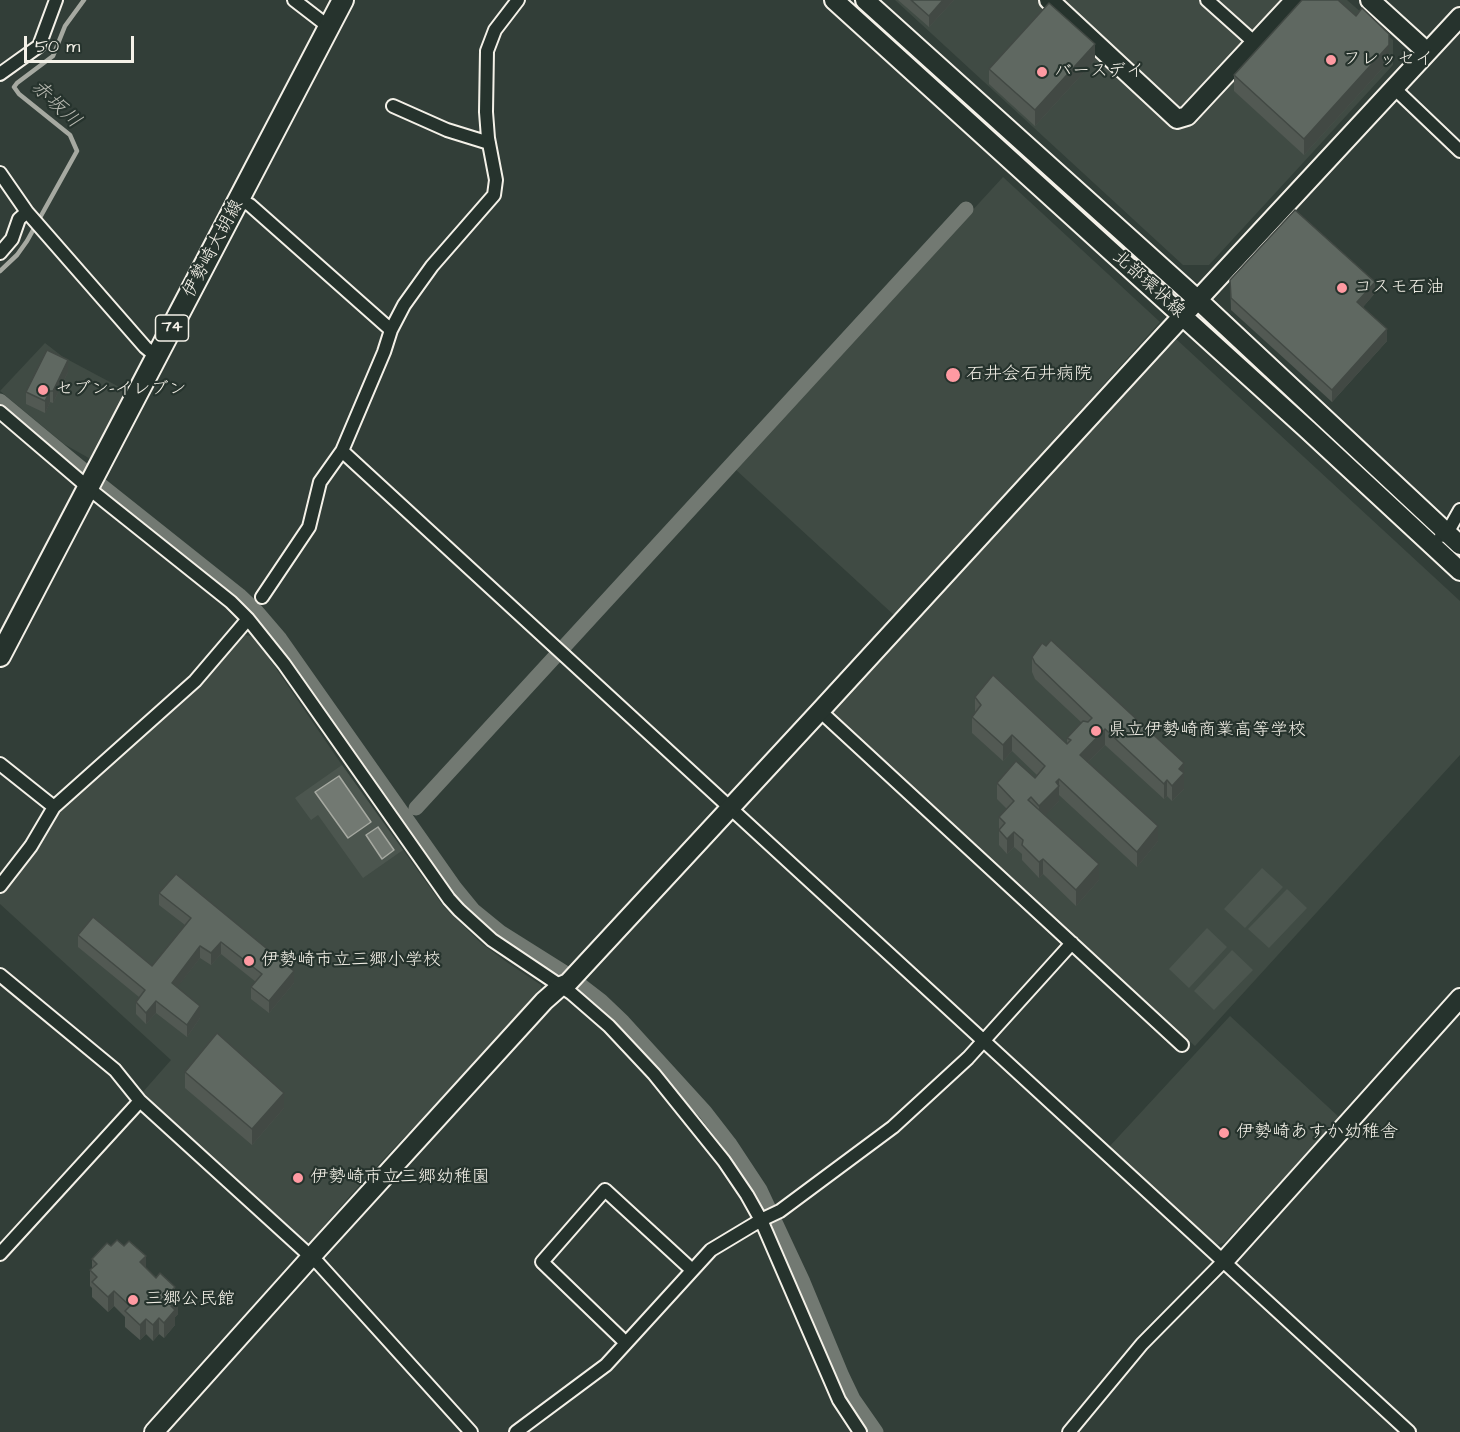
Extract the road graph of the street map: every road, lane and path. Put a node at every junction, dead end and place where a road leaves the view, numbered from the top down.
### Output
1 (56, 0) edge
2 (294, 0) edge
3 (343, 0) edge
4 (518, 0) edge
5 (834, 0) edge
6 (865, 0) edge
7 (1049, 0) edge
8 (1207, 0) edge
9 (1295, 0) edge
10 (1370, 0) edge
11 (1460, 17) edge
12 (329, 27) junction
13 (1255, 43) junction
14 (1427, 52) junction
15 (0, 74) edge
16 (1394, 88) junction
17 (393, 106) dead end
18 (489, 143) junction
19 (1460, 151) edge
20 (0, 173) edge
21 (240, 200) junction
22 (27, 212) junction
23 (0, 253) edge
24 (1198, 300) junction
25 (1183, 316) junction
26 (391, 330) junction
27 (157, 357) junction
28 (0, 412) edge
29 (342, 451) junction
30 (88, 487) junction
31 (1460, 510) edge
32 (1445, 531) junction
33 (1460, 545) edge
34 (1433, 546) junction
35 (1460, 571) edge
36 (262, 597) dead end
37 (248, 619) junction
38 (0, 656) edge
39 (820, 711) junction
40 (0, 764) edge
41 (54, 807) junction
42 (730, 808) junction
43 (0, 886) edge
44 (1072, 943) junction
45 (0, 975) edge
46 (569, 980) junction
47 (1460, 998) edge
48 (983, 1042) junction
49 (1182, 1045) dead end
50 (140, 1101) junction
51 (761, 1220) junction
52 (0, 1254) edge
53 (312, 1258) junction
54 (1224, 1261) junction
55 (692, 1270) junction
56 (625, 1342) junction
57 (154, 1432) edge
58 (471, 1432) edge
59 (516, 1432) edge
60 (860, 1432) edge
61 (1069, 1432) edge
62 (1409, 1432) edge

1 - 15 street
2 - 12 street
3 - 12 main road, 伊勢崎大胡線 / 74
4 - 18 street
5 - 25 street, 北部環状線
6 - 24 street, 北部環状線
7 - 13 street
8 - 13 street
9 - 13 street
10 - 14 street
11 - 14 street
12 - 21 main road, 伊勢崎大胡線 / 74
14 - 16 street
16 - 19 street
16 - 24 street
17 - 18 street
18 - 26 street
20 - 22 street
21 - 26 street
21 - 27 main road, 伊勢崎大胡線 / 74
22 - 23 street
22 - 27 street
24 - 25 street
24 - 32 street, 北部環状線
25 - 34 street, 北部環状線
25 - 39 street
26 - 29 street
27 - 30 main road, 伊勢崎大胡線 / 74
28 - 30 street
29 - 36 street
29 - 42 street
30 - 37 street
30 - 38 main road, 伊勢崎大胡線 / 74
31 - 32 street
32 - 33 street, 北部環状線
32 - 34 street
34 - 35 street, 北部環状線
37 - 41 street
37 - 46 street
39 - 42 street
39 - 44 street
40 - 41 street
41 - 43 street
42 - 46 street
42 - 48 street
44 - 48 street
44 - 49 street
45 - 50 street
46 - 51 street
46 - 53 street
47 - 54 street
48 - 51 street
48 - 54 street
50 - 52 street
50 - 53 street
51 - 55 street
51 - 60 street
53 - 57 street
53 - 58 street
54 - 61 street
54 - 62 street
55 - 56 street
55 - 56 street
56 - 59 street

